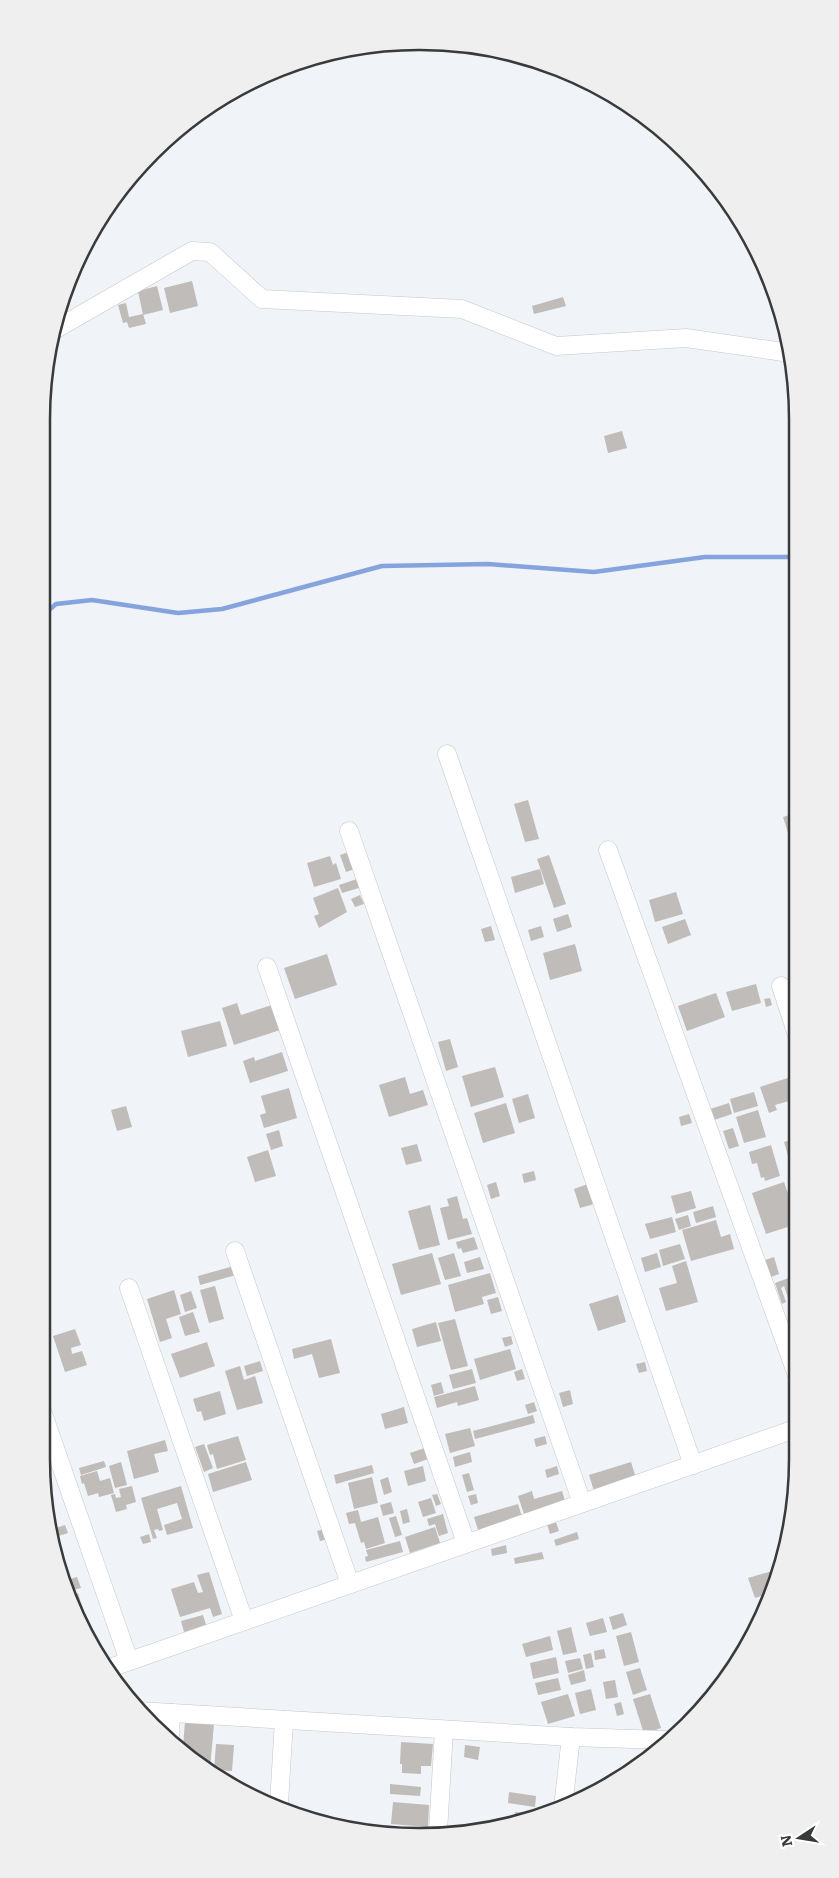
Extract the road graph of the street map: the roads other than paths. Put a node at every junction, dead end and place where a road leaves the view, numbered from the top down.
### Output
1 (63, 325) edge
2 (783, 352) edge
3 (446, 754) dead end
4 (349, 831) dead end
5 (608, 850) dead end
6 (267, 967) dead end
7 (782, 986) dead end
8 (789, 1009) edge
9 (235, 1251) dead end
10 (129, 1288) dead end
11 (789, 1353) edge
12 (789, 1431) edge
13 (50, 1434) edge
14 (693, 1465) junction
15 (582, 1503) junction
16 (466, 1543) junction
17 (350, 1584) junction
18 (244, 1621) junction
19 (129, 1661) junction
20 (114, 1667) edge
21 (151, 1712) edge
22 (171, 1713) junction
23 (284, 1720) junction
24 (444, 1730) junction
25 (170, 1731) edge
26 (571, 1737) junction
27 (658, 1740) edge
28 (564, 1799) edge
29 (279, 1800) edge
30 (438, 1827) edge

1 - 2 street
3 - 14 street
4 - 15 street
5 - 11 street
6 - 16 street
7 - 8 street
9 - 17 street
10 - 18 street
12 - 14 street
13 - 19 street
14 - 15 street
15 - 16 street
16 - 17 street
17 - 18 street
18 - 19 street
19 - 20 street
21 - 22 street
22 - 23 street
22 - 25 street
23 - 24 street
23 - 29 street
24 - 26 street
24 - 30 street
26 - 27 street
26 - 28 street

